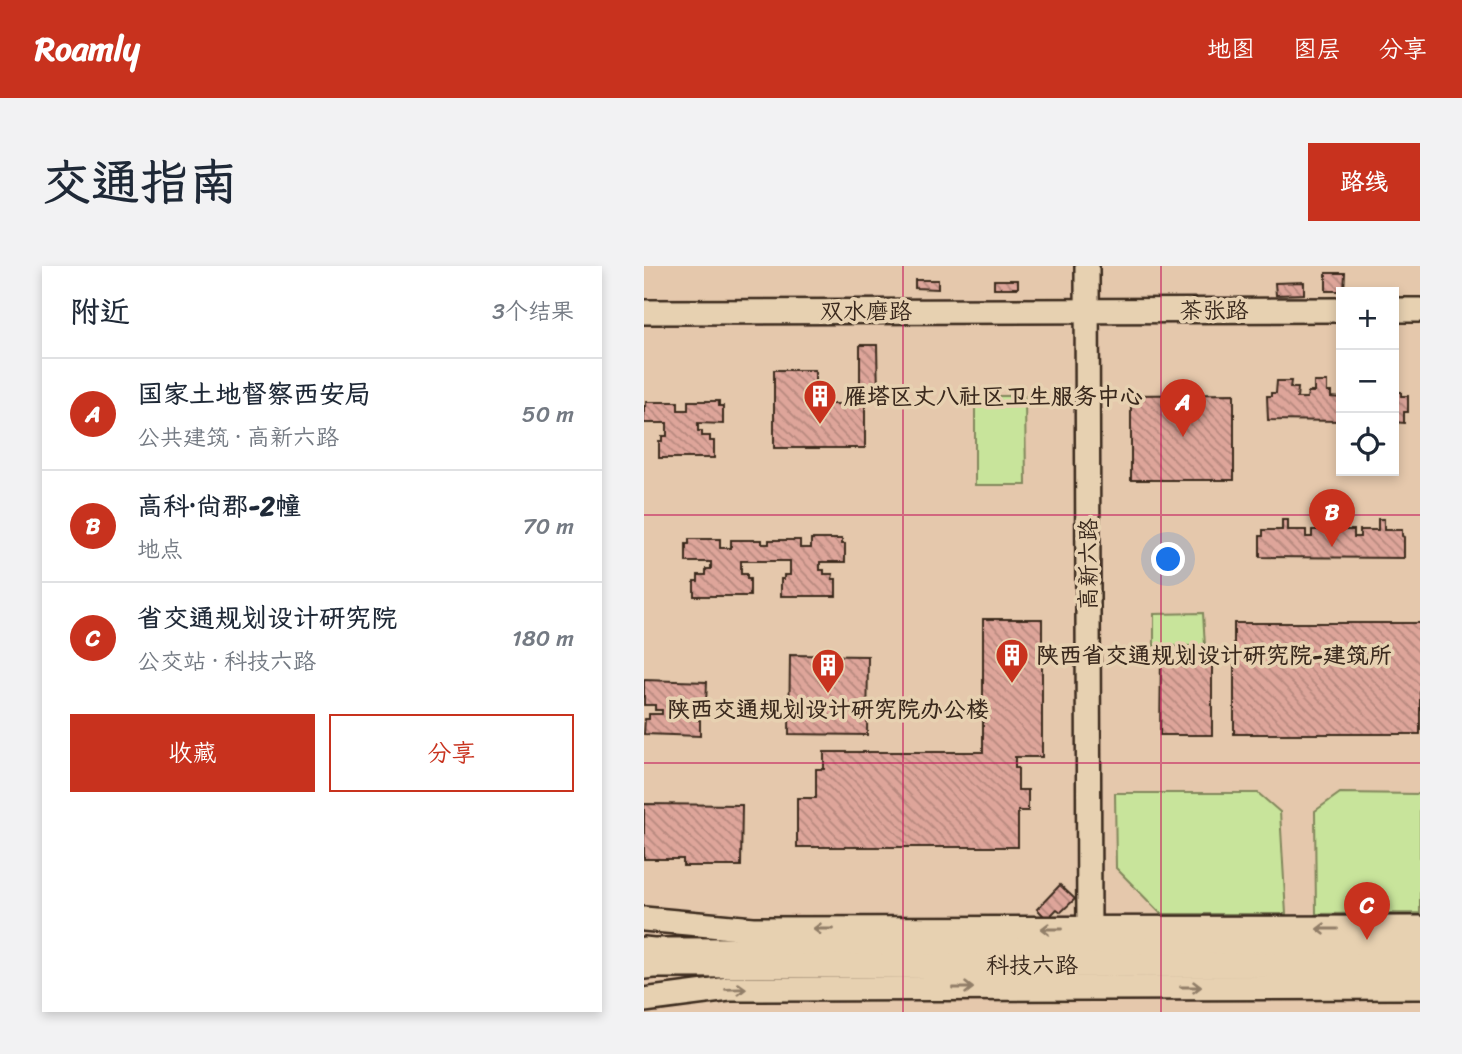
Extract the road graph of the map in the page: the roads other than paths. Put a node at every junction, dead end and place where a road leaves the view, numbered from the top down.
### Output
1 (1087, 266) edge
2 (1087, 310) junction
3 (1336, 310) edge
4 (1399, 310) edge
5 (1420, 310) edge
6 (644, 312) edge
7 (644, 919) edge
8 (1420, 928) edge
9 (1420, 948) edge
10 (644, 949) edge
11 (1089, 958) junction
12 (1420, 965) edge
13 (644, 967) edge
14 (1420, 987) edge
15 (644, 1000) edge

1 - 2 main road, 高新六路
2 - 3 main road, 茶张路
2 - 6 main road, 双水磨路
2 - 11 main road, 高新六路
4 - 5 main road
11 -> 7 main road
8 -> 11 main road
9 - 11 main road, 科技六路
10 - 11 main road, 科技六路
11 - 12 main road, 科技六路
11 - 13 main road, 科技六路
11 -> 14 main road
15 -> 11 main road

